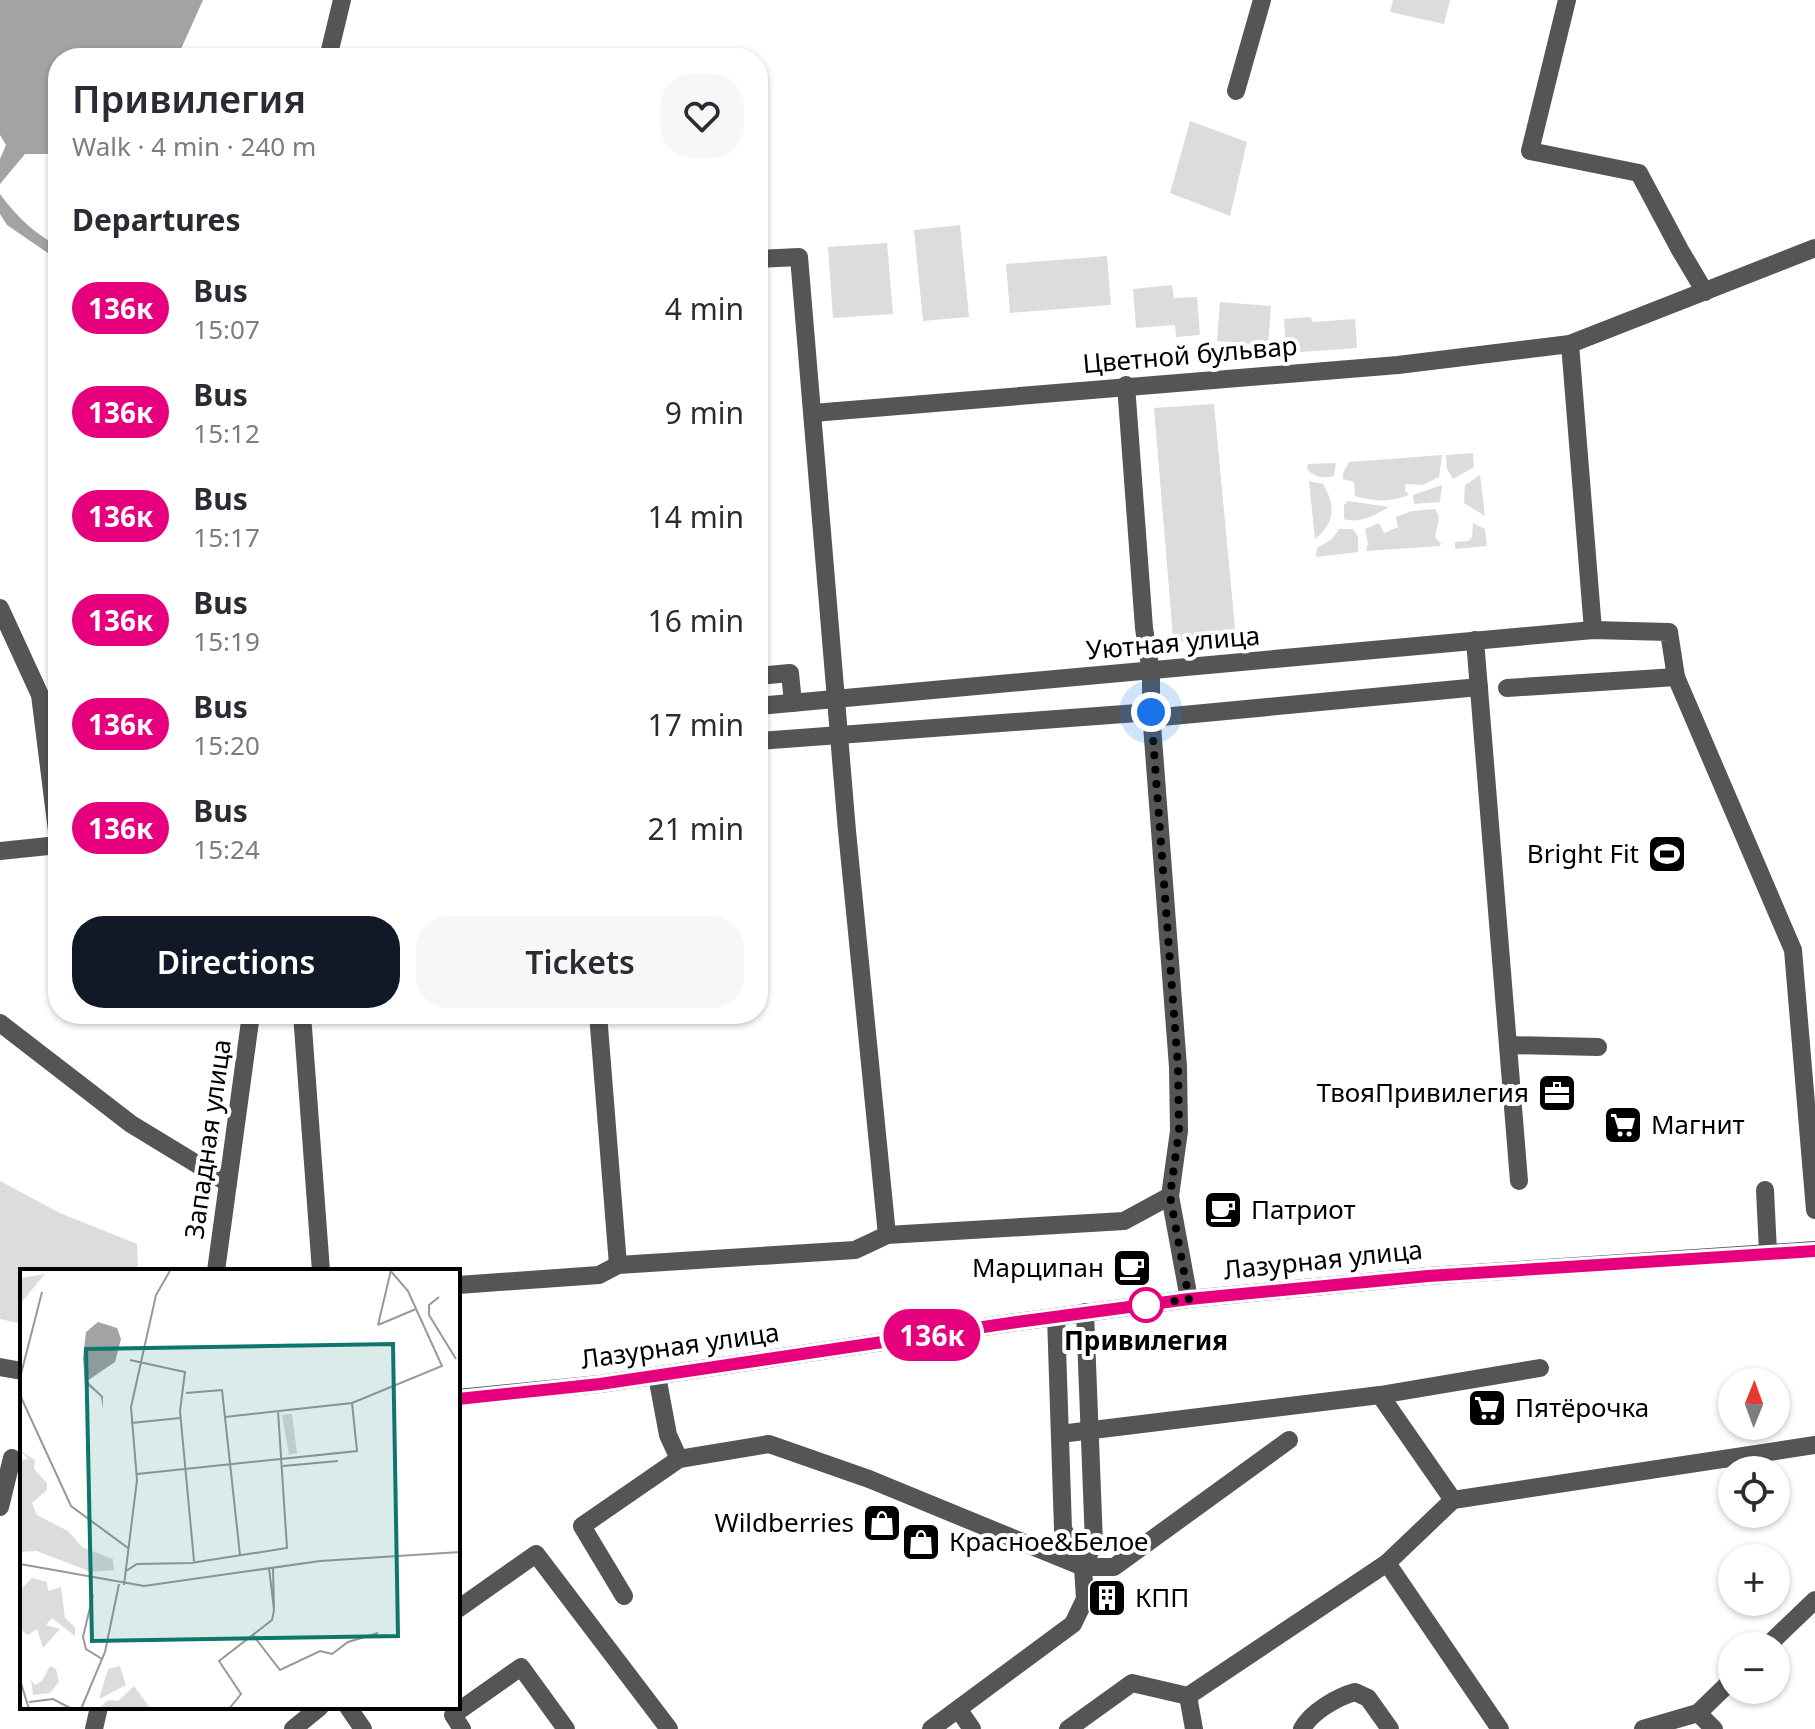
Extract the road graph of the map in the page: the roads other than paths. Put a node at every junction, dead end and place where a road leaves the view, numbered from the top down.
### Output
1 (342, 0) edge
2 (1262, 0) edge
3 (1567, 0) edge
4 (330, 48) edge
5 (1236, 91) dead end
6 (1815, 248) edge
7 (768, 259) edge
8 (1705, 292) junction
9 (1570, 344) junction
10 (1126, 385) junction
11 (813, 413) junction
12 (0, 608) edge
13 (1593, 630) junction
14 (1475, 640) junction
15 (1151, 672) junction
16 (768, 675) edge
17 (1676, 677) junction
18 (1479, 687) junction
19 (1507, 688) dead end
20 (835, 701) junction
21 (793, 703) junction
22 (768, 705) edge
23 (1151, 712) junction
24 (839, 735) junction
25 (768, 740) edge
26 (48, 760) edge
27 (48, 844) edge
28 (0, 851) edge
29 (0, 1023) edge
30 (250, 1024) edge
31 (303, 1024) edge
32 (599, 1024) edge
33 (1508, 1045) junction
34 (1598, 1047) dead end
35 (1519, 1181) dead end
36 (228, 1183) junction
37 (1765, 1190) dead end
38 (1170, 1196) junction
39 (1815, 1210) edge
40 (887, 1235) junction
41 (1815, 1250) edge
42 (1768, 1252) junction
43 (618, 1265) junction
44 (216, 1269) edge
45 (321, 1269) edge
46 (460, 1285) edge
47 (1189, 1299) junction
48 (1085, 1312) junction
49 (1056, 1317) junction
50 (0, 1367) edge
51 (1540, 1368) dead end
52 (20, 1371) edge
53 (657, 1376) junction
54 (1380, 1395) junction
55 (460, 1398) edge
56 (1092, 1432) junction
57 (1060, 1434) junction
58 (1289, 1440) dead end
59 (1815, 1445) edge
60 (12, 1458) dead end
61 (679, 1459) junction
62 (1453, 1500) junction
63 (0, 1507) edge
64 (1387, 1563) junction
65 (1083, 1567) junction
66 (624, 1596) dead end
67 (1815, 1600) edge
68 (460, 1608) edge
69 (1782, 1632) edge
70 (1718, 1694) edge
71 (1188, 1696) junction
72 (99, 1709) edge
73 (318, 1709) edge
74 (349, 1709) edge
75 (958, 1709) junction
76 (1698, 1713) junction
77 (94, 1729) edge
78 (293, 1729) edge
79 (363, 1729) edge
80 (462, 1729) edge
81 (566, 1729) edge
82 (669, 1729) edge
83 (931, 1729) edge
84 (972, 1729) edge
85 (1068, 1729) edge
86 (1194, 1729) edge
87 (1302, 1729) edge
88 (1390, 1729) edge
89 (1500, 1729) edge
90 (1643, 1729) edge
91 (1714, 1729) edge

1 - 4 street
2 - 5 street
3 - 8 street
6 - 8 street, Цветной бульвар
7 - 11 street
8 - 9 street, Цветной бульвар
9 - 10 street, Цветной бульвар
9 - 13 street
10 - 11 street, Цветной бульвар
10 - 15 street
11 - 20 street
12 - 26 street
13 - 14 street, Уютная улица
13 - 17 street, Уютная улица
14 - 15 street, Уютная улица
14 - 18 street
15 - 20 street, Уютная улица
15 - 23 street
16 - 21 street
17 - 19 street
17 - 39 street
18 - 23 street
18 - 33 street
20 - 21 street, Уютная улица
20 - 24 street
21 - 22 street, Уютная улица
23 - 24 street
23 - 38 street
24 - 25 street
24 - 40 street
27 - 28 street
29 - 36 street
30 - 36 street, Западная улица
31 - 45 street
32 - 43 street
33 - 34 street
33 - 35 street
36 - 44 street, Западная улица
37 - 42 street
38 - 40 street
38 - 47 street
40 - 43 street
41 - 42 street, Лазурная улица
42 - 47 street, Лазурная улица
43 - 46 street
47 - 48 street, Лазурная улица
48 - 49 street, Лазурная улица
48 - 56 street
49 - 53 street, Лазурная улица
49 - 57 street
50 - 52 street
51 - 54 street
53 - 55 street, Лазурная улица
53 - 61 street
54 - 56 street
54 - 62 street
56 - 57 street
56 - 65 street
57 - 65 street
58 - 65 street
59 - 62 street
60 - 63 street
61 - 65 street
61 - 66 street
62 - 64 street
64 - 71 street
64 - 89 street
65 - 75 street
67 - 69 street
68 - 82 street
70 - 76 street
71 - 85 street
71 - 86 street
72 - 77 street
73 - 78 street
74 - 79 street
75 - 83 street
75 - 84 street
76 - 90 street
76 - 91 street
80 - 81 street
87 - 88 street

